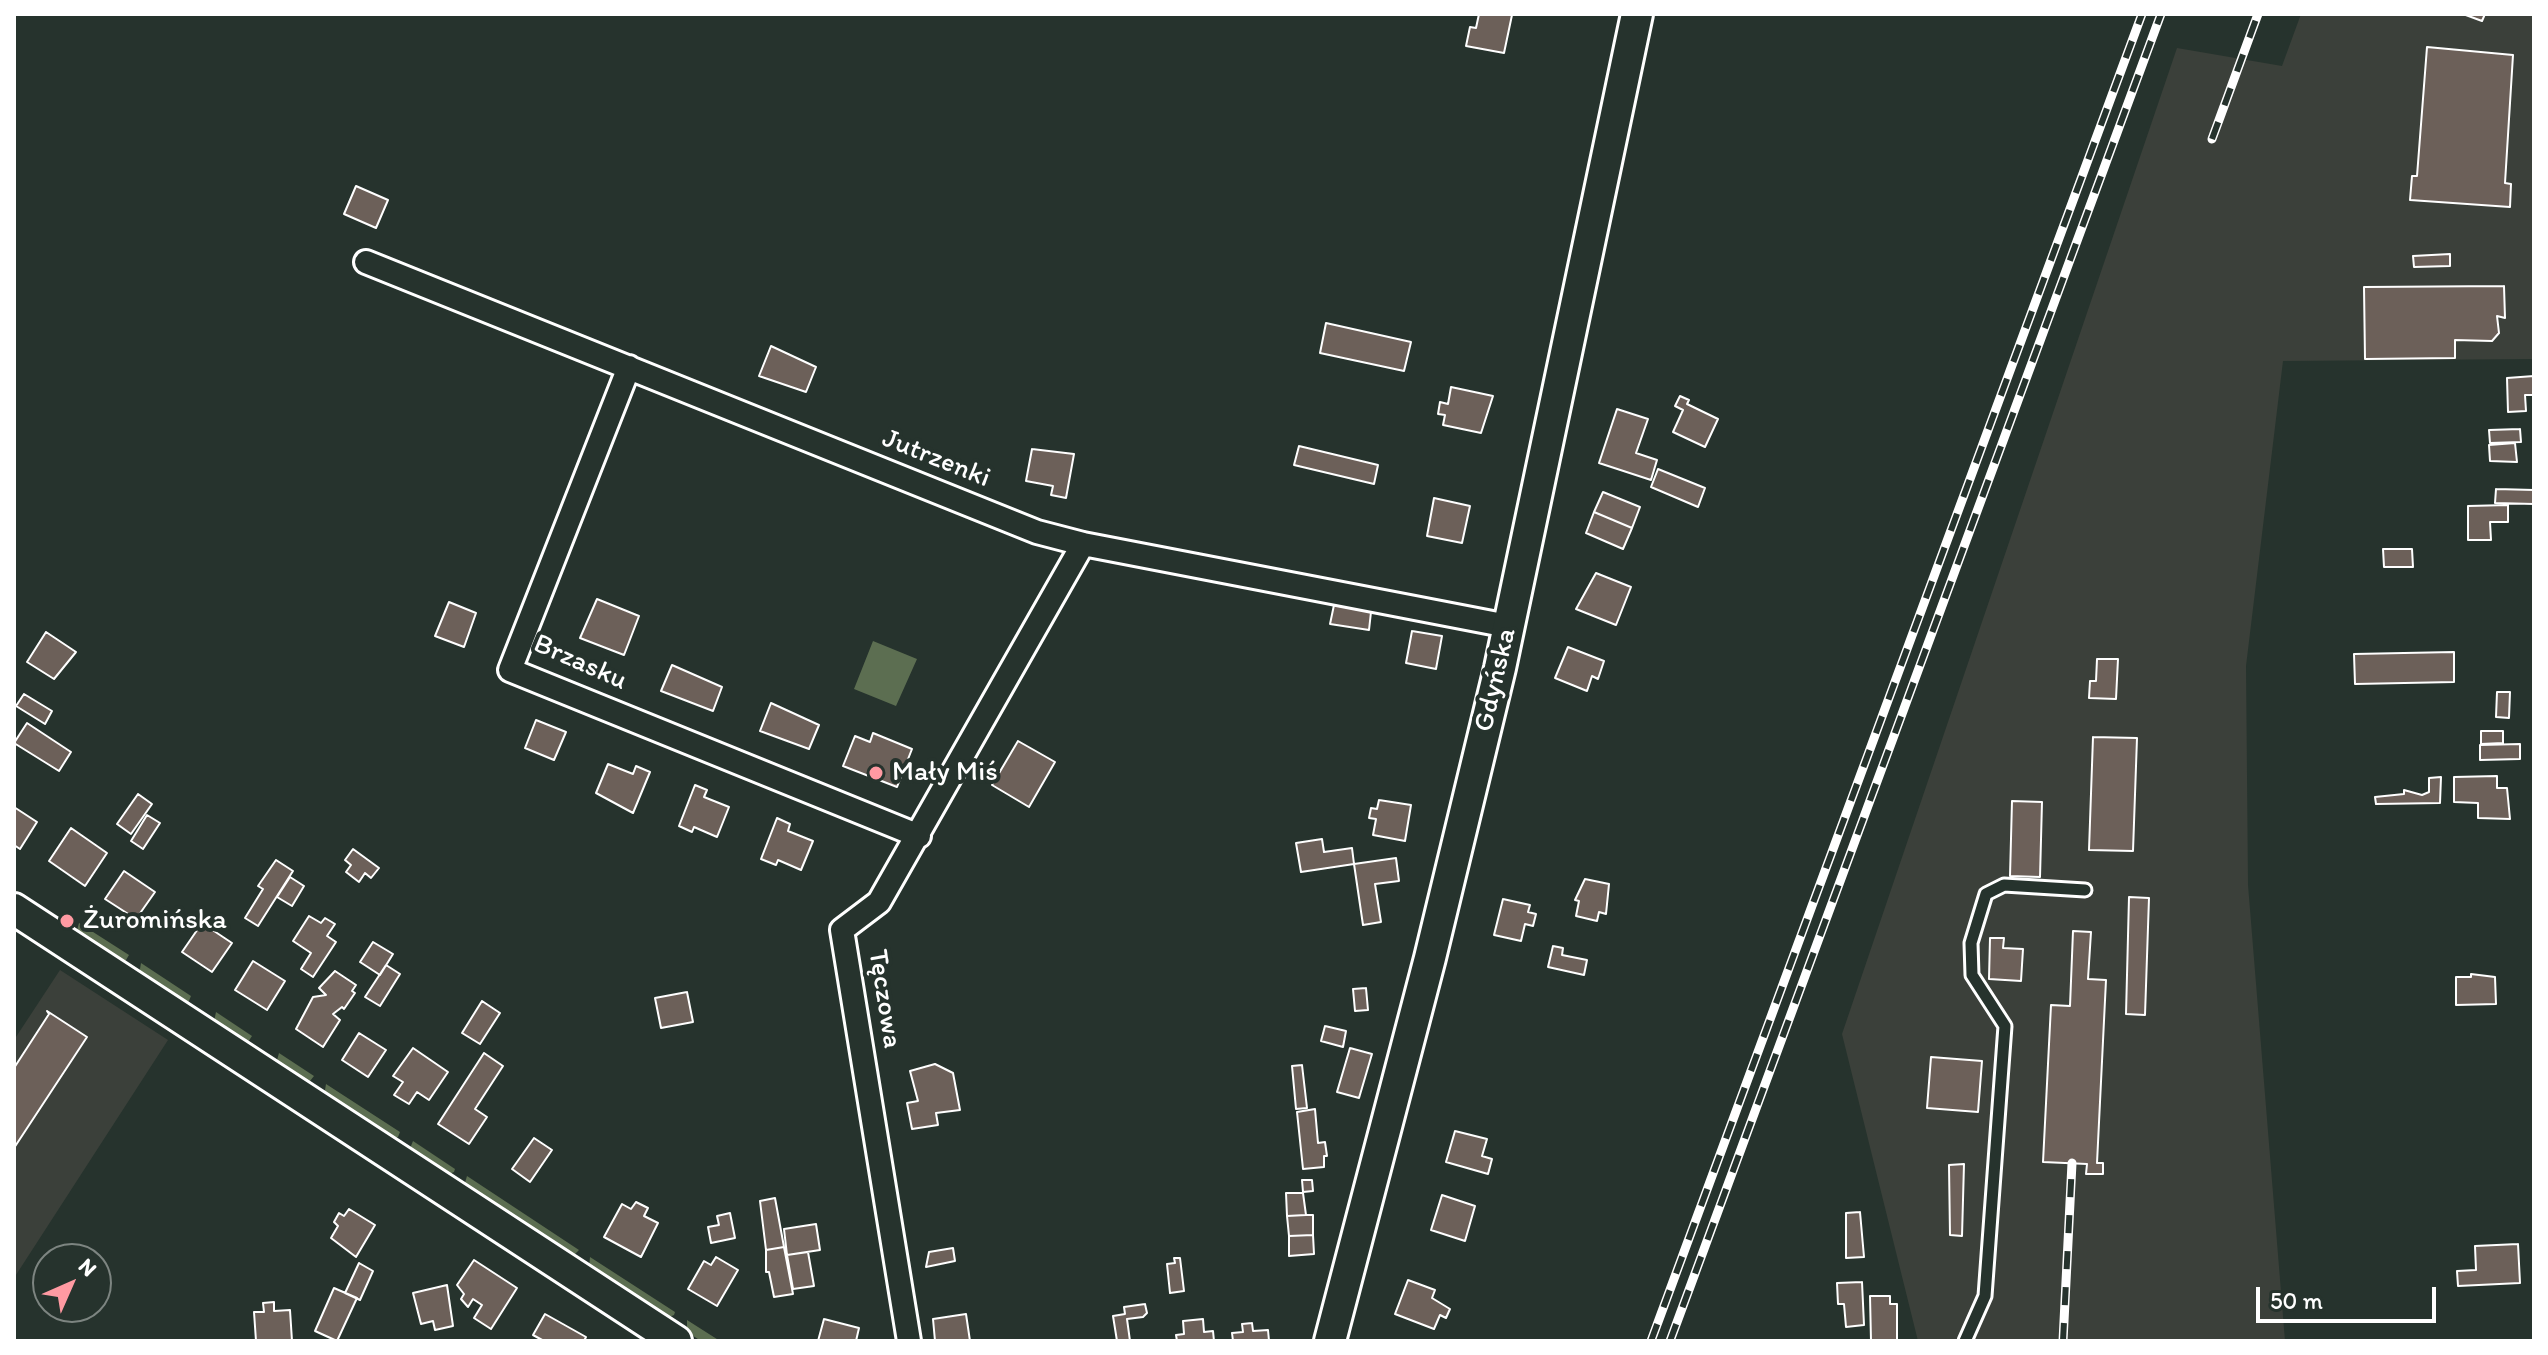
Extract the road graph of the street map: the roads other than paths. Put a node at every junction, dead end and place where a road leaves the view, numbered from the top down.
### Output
1 (1637, 14) edge
2 (366, 262) dead end
3 (629, 367) junction
4 (1083, 544) junction
5 (1508, 626) junction
6 (919, 836) junction
7 (2085, 890) dead end
8 (14, 909) edge
9 (676, 1341) edge
10 (909, 1341) edge
11 (1330, 1341) edge
12 (1965, 1341) edge

1 - 5 main road, Gdyńska
2 - 3 street, Jutrzenki
3 - 4 street, Jutrzenki
3 - 6 street, Brzasku
4 - 5 street, Jutrzenki
4 - 6 street, Tęczowa
5 - 11 main road, Gdyńska
6 - 10 street, Tęczowa
7 - 12 lane
8 - 9 main road

